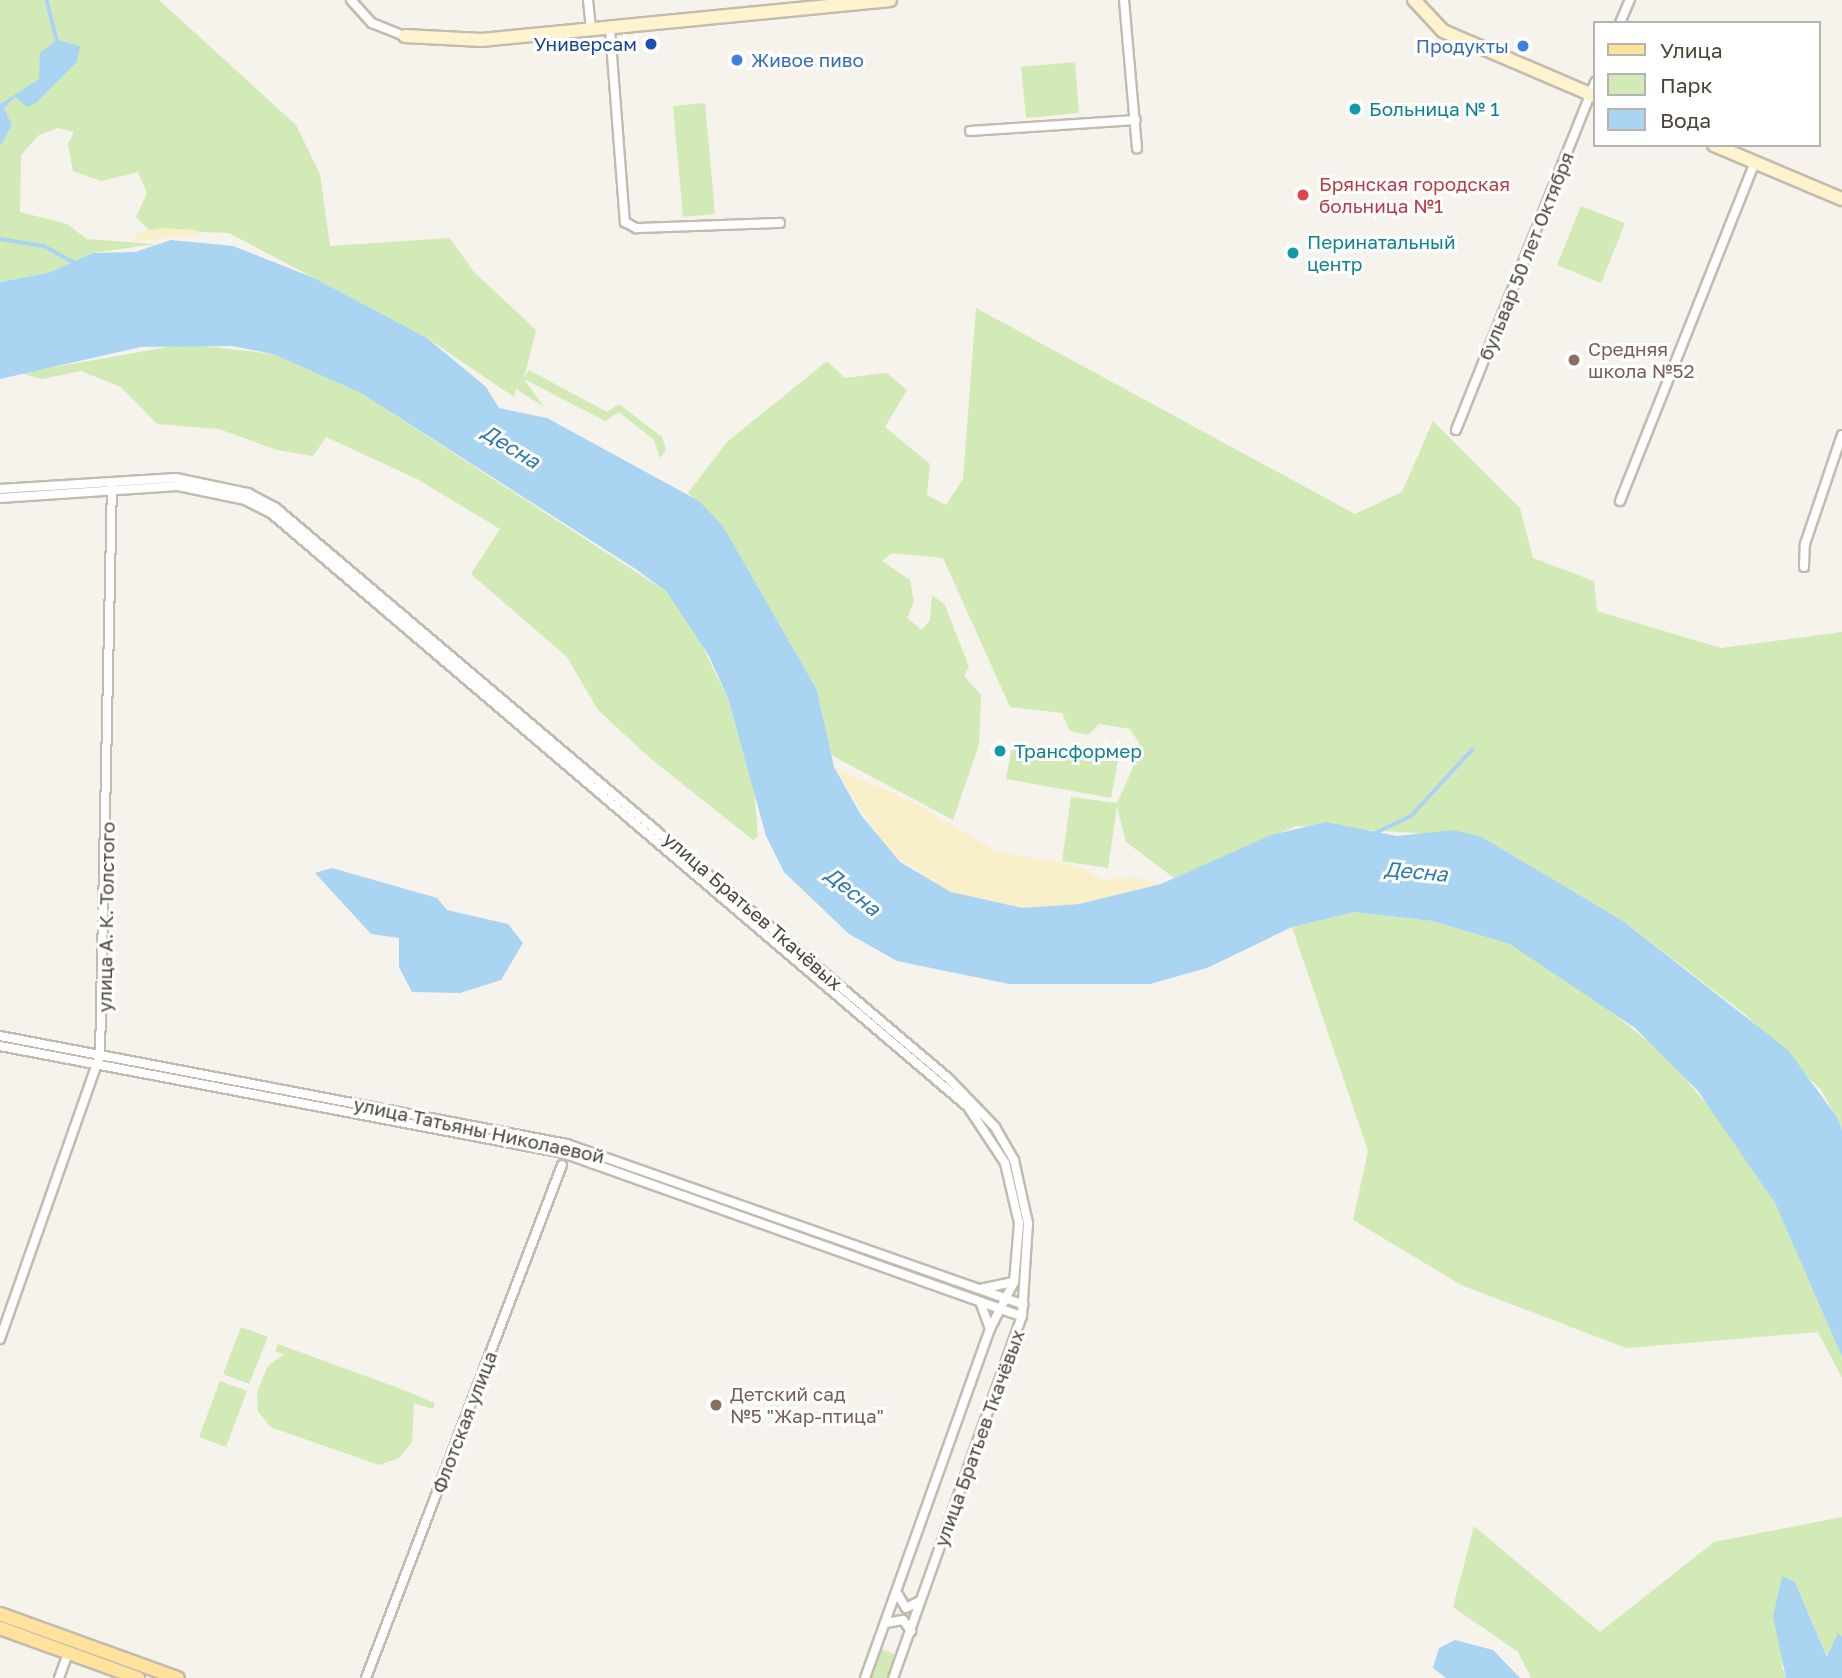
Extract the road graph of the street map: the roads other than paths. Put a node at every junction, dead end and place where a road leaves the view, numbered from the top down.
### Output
1 (351, 0) edge
2 (588, 0) edge
3 (890, 0) edge
4 (1124, 0) edge
5 (1414, 0) edge
6 (1630, 0) edge
7 (1621, 21) edge
8 (610, 29) junction
9 (590, 31) junction
10 (405, 36) joint
11 (1594, 90) edge
12 (1136, 120) junction
13 (970, 131) dead end
14 (1719, 147) edge
15 (1137, 148) dead end
16 (1755, 162) junction
17 (1842, 199) edge
18 (780, 223) dead end
19 (1456, 430) dead end
20 (1842, 435) edge
21 (112, 483) junction
22 (0, 489) edge
23 (0, 498) edge
24 (1620, 501) dead end
25 (1804, 567) dead end
26 (0, 1036) edge
27 (0, 1046) edge
28 (99, 1060) junction
29 (562, 1165) dead end
30 (1014, 1282) junction
31 (974, 1290) junction
32 (1004, 1299) junction
33 (978, 1300) junction
34 (1023, 1305) junction
35 (999, 1308) junction
36 (1022, 1316) junction
37 (990, 1329) junction
38 (0, 1339) edge
39 (897, 1590) junction
40 (922, 1599) junction
41 (0, 1614) edge
42 (885, 1624) junction
43 (0, 1628) edge
44 (911, 1631) junction
45 (68, 1653) junction
46 (58, 1678) edge
47 (138, 1678) edge
48 (178, 1678) edge
49 (366, 1678) edge
50 (865, 1678) edge
51 (893, 1678) edge

1 - 10 street
2 - 9 street
3 - 8 street
4 - 12 street
5 - 11 street
6 - 7 street
8 - 9 street
8 - 18 street
9 - 10 street
11 - 19 street, бульвар 50 лет Октября
12 - 13 street
12 - 15 street
14 - 16 street
16 - 17 street
16 - 24 street
20 - 25 street
21 - 22 street, улица Братьев Ткачёвых
21 - 23 street, улица Братьев Ткачёвых
21 - 28 street, улица А. К. Толстого
21 - 30 street, улица Братьев Ткачёвых
21 - 34 street, улица Братьев Ткачёвых
26 - 28 street, улица Татьяны Николаевой
27 - 28 street, улица Татьяны Николаевой
28 - 31 street, улица Татьяны Николаевой
28 - 33 street, улица Татьяны Николаевой
28 - 38 street, улица А. К. Толстого
29 - 49 street, Флотская улица
30 - 31 street
30 - 32 street, улица Братьев Ткачёвых
31 - 32 street, улица Татьяны Николаевой
32 - 34 street, улица Татьяны Николаевой
32 - 35 street, улица Братьев Ткачёвых
33 - 35 street, улица Татьяны Николаевой
33 - 37 street
34 - 36 street, улица Братьев Ткачёвых
35 - 36 street, улица Татьяны Николаевой
35 - 37 street, улица Братьев Ткачёвых
36 - 40 street, улица Братьев Ткачёвых
37 - 39 street, улица Братьев Ткачёвых
39 - 40 street
39 - 42 street, улица Братьев Ткачёвых
40 - 44 street, улица Братьев Ткачёвых
41 - 48 main road
42 - 44 street
42 - 50 street, улица Братьев Ткачёвых
43 - 45 main road
44 - 51 street, улица Братьев Ткачёвых
45 - 46 street
45 - 47 main road

